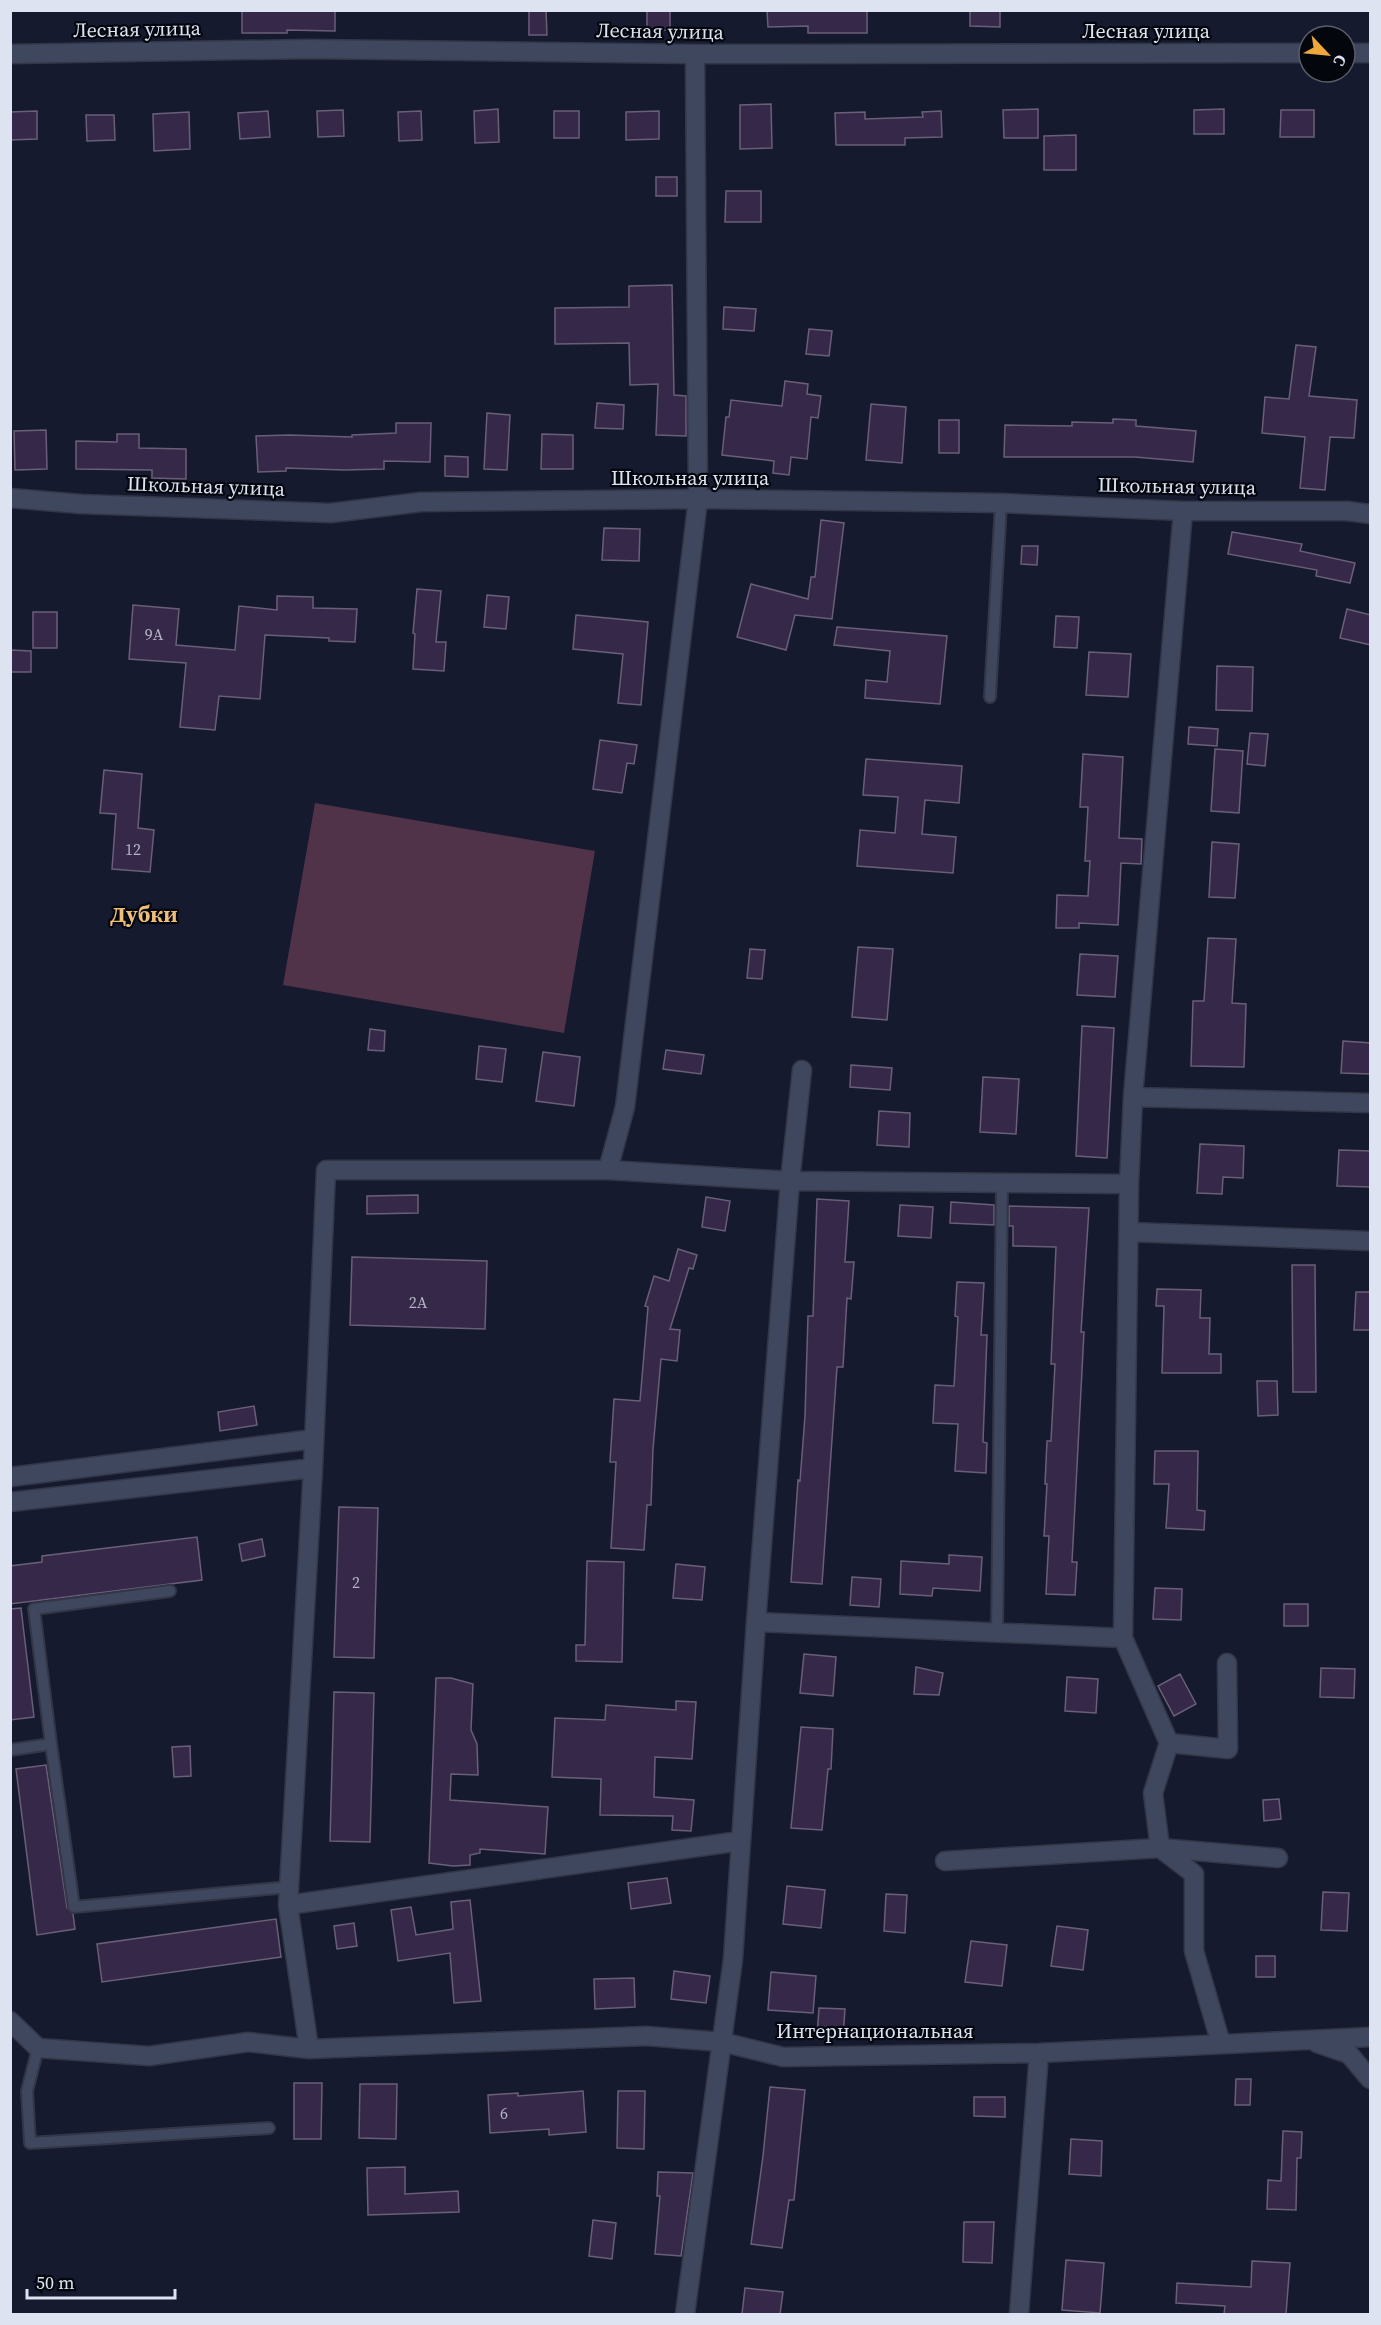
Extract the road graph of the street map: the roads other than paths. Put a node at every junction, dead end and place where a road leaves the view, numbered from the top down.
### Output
1 (1297, 53) edge
2 (10, 54) edge
3 (695, 54) junction
4 (10, 498) edge
5 (698, 499) junction
6 (1001, 502) junction
7 (1183, 511) junction
8 (1371, 514) edge
9 (990, 697) dead end
10 (802, 1070) dead end
11 (1133, 1097) junction
12 (1371, 1103) edge
13 (608, 1170) junction
14 (790, 1181) junction
15 (1002, 1182) junction
16 (1129, 1184) junction
17 (1129, 1232) junction
18 (1371, 1241) edge
19 (314, 1439) junction
20 (313, 1468) junction
21 (10, 1477) edge
22 (10, 1502) edge
23 (170, 1591) dead end
24 (756, 1622) junction
25 (997, 1634) junction
26 (1123, 1638) junction
27 (1227, 1663) dead end
28 (1169, 1743) junction
29 (51, 1744) junction
30 (10, 1750) edge
31 (740, 1841) junction
32 (1160, 1848) junction
33 (1278, 1857) dead end
34 (945, 1862) dead end
35 (289, 1896) junction
36 (10, 2021) edge
37 (1371, 2037) edge
38 (1306, 2040) junction
39 (722, 2042) junction
40 (1221, 2044) junction
41 (38, 2048) junction
42 (309, 2049) junction
43 (1039, 2053) junction
44 (1371, 2079) edge
45 (269, 2128) dead end
46 (685, 2314) edge
47 (1019, 2314) edge

1 - 3 street, Лесная улица
2 - 3 street, Лесная улица
3 - 5 street
4 - 5 street, Школьная улица
5 - 6 street, Школьная улица
5 - 13 street
6 - 7 street, Школьная улица
6 - 9 lane
7 - 8 street, Школьная улица
7 - 11 street
10 - 14 street
11 - 12 street
11 - 16 street
13 - 14 street
13 - 19 street
14 - 15 street
14 - 24 street
15 - 16 street
15 - 25 lane
16 - 17 street
17 - 18 street
17 - 26 street
19 - 20 street
19 - 21 street
20 - 22 street
20 - 35 street
23 - 29 lane
24 - 25 street
24 - 31 street
25 - 26 street
26 - 28 street
27 - 28 street
28 - 32 street
29 - 30 lane
29 - 35 lane
31 - 35 street
31 - 39 street
32 - 33 street
32 - 34 street
32 - 40 street
35 - 42 street
36 - 41 street
37 - 38 street, Интернациональная
38 - 40 street, Интернациональная
38 - 44 street
39 - 42 street, Интернациональная
39 - 43 street, Интернациональная
39 - 46 street
40 - 43 street, Интернациональная
41 - 42 street, Интернациональная
41 - 45 lane
43 - 47 street

